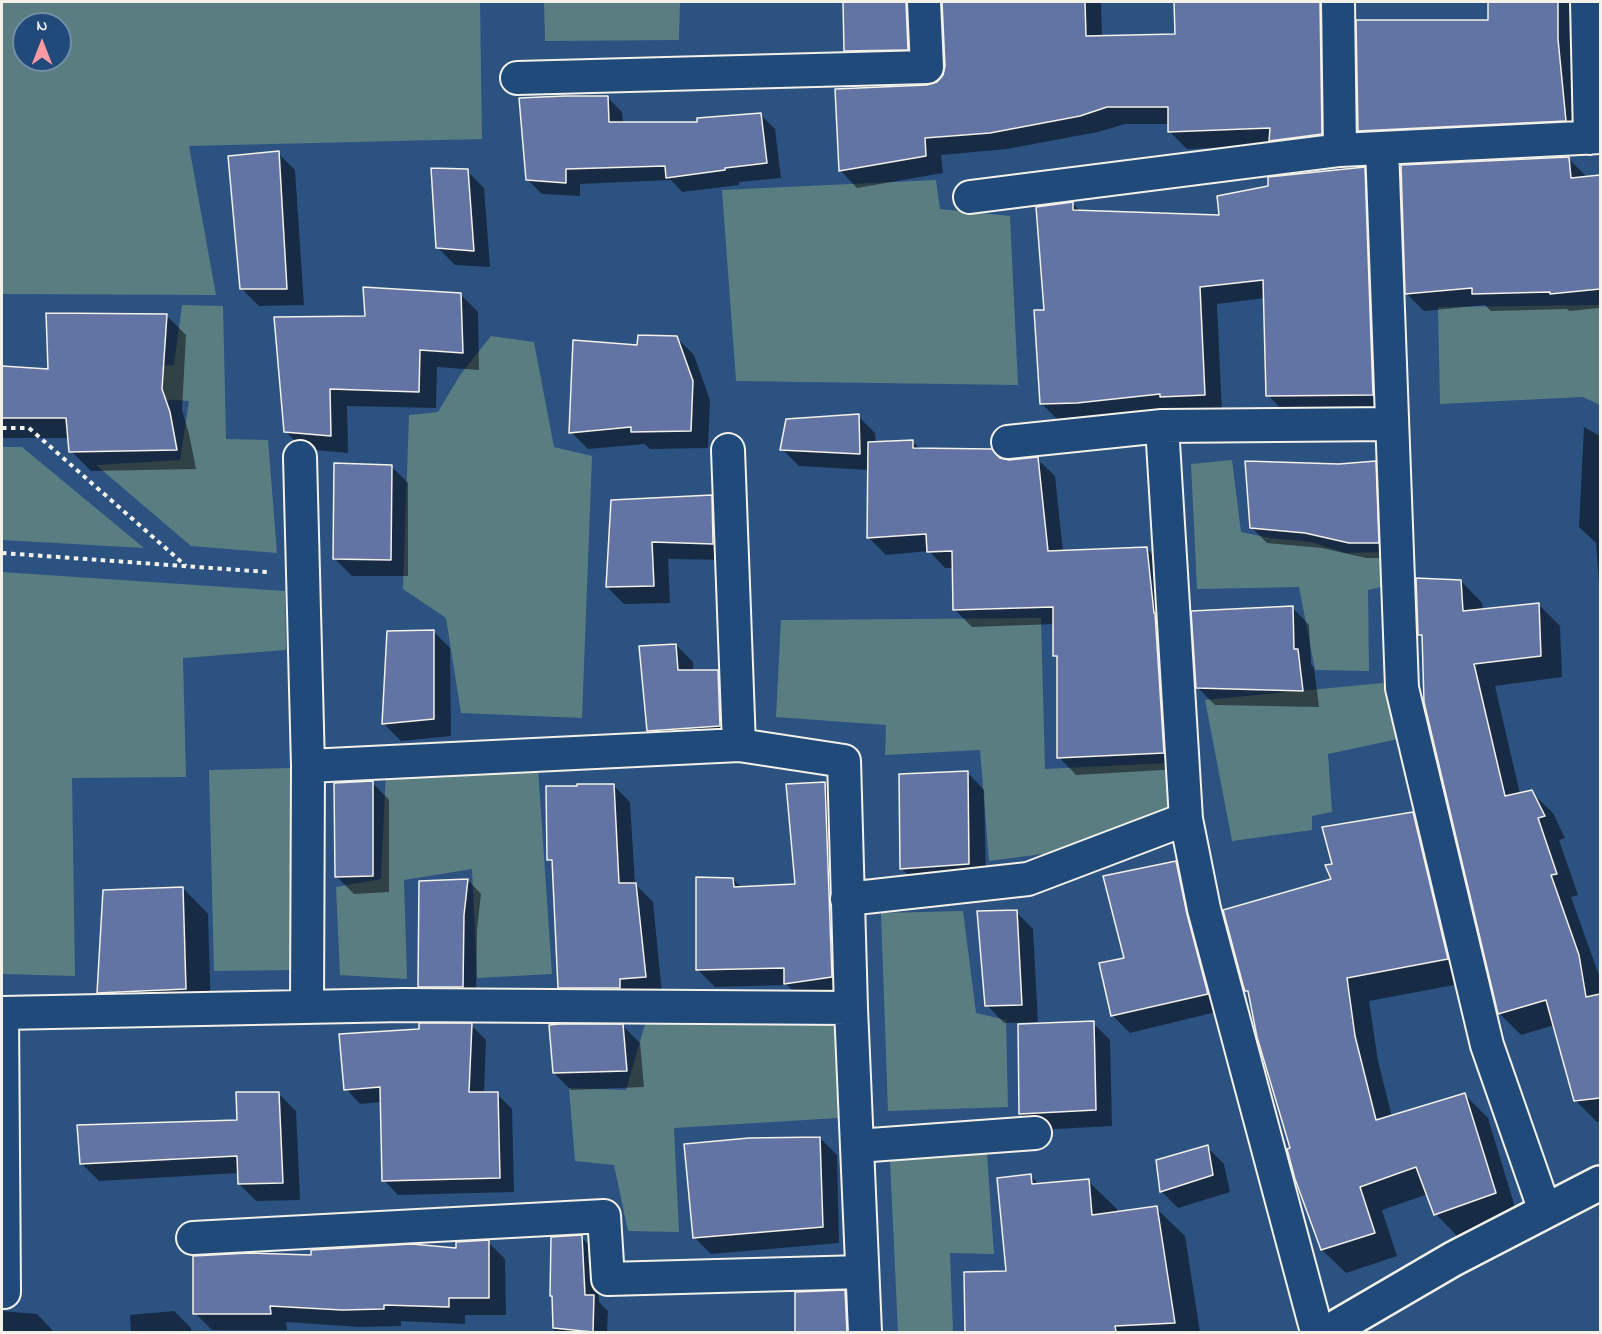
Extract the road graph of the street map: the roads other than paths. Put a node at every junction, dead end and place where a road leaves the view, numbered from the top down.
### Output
1 (924, 2) edge
2 (1338, 2) edge
3 (1587, 2) edge
4 (517, 78) dead end
5 (1595, 137) edge
6 (1382, 148) junction
7 (1340, 150) junction
8 (970, 197) dead end
9 (1391, 424) junction
10 (1162, 426) junction
11 (1008, 442) dead end
12 (728, 450) dead end
13 (300, 457) dead end
14 (738, 745) junction
15 (308, 766) junction
16 (1186, 819) junction
17 (848, 899) junction
18 (307, 1007) junction
19 (851, 1008) junction
20 (2, 1013) edge
21 (1035, 1133) dead end
22 (857, 1146) junction
23 (1600, 1183) edge
24 (1545, 1211) junction
25 (193, 1238) dead end
26 (862, 1272) junction
27 (2, 1292) edge
28 (865, 1332) edge
29 (1317, 1332) edge
30 (1328, 1332) edge

1 - 4 street
2 - 7 street
3 - 5 street
5 - 6 street
6 - 7 street
6 - 9 street
7 - 8 street
9 - 10 street
9 - 24 street
10 - 11 street
10 - 16 street
12 - 14 street
13 - 15 street
14 - 15 street
14 - 17 street
15 - 18 street
16 - 17 street
16 - 29 street
17 - 19 street
18 - 19 street
18 - 20 street
19 - 22 street
20 - 27 street
21 - 22 street
22 - 26 street
23 - 24 main road
24 - 30 main road
25 - 26 street
26 - 28 street

